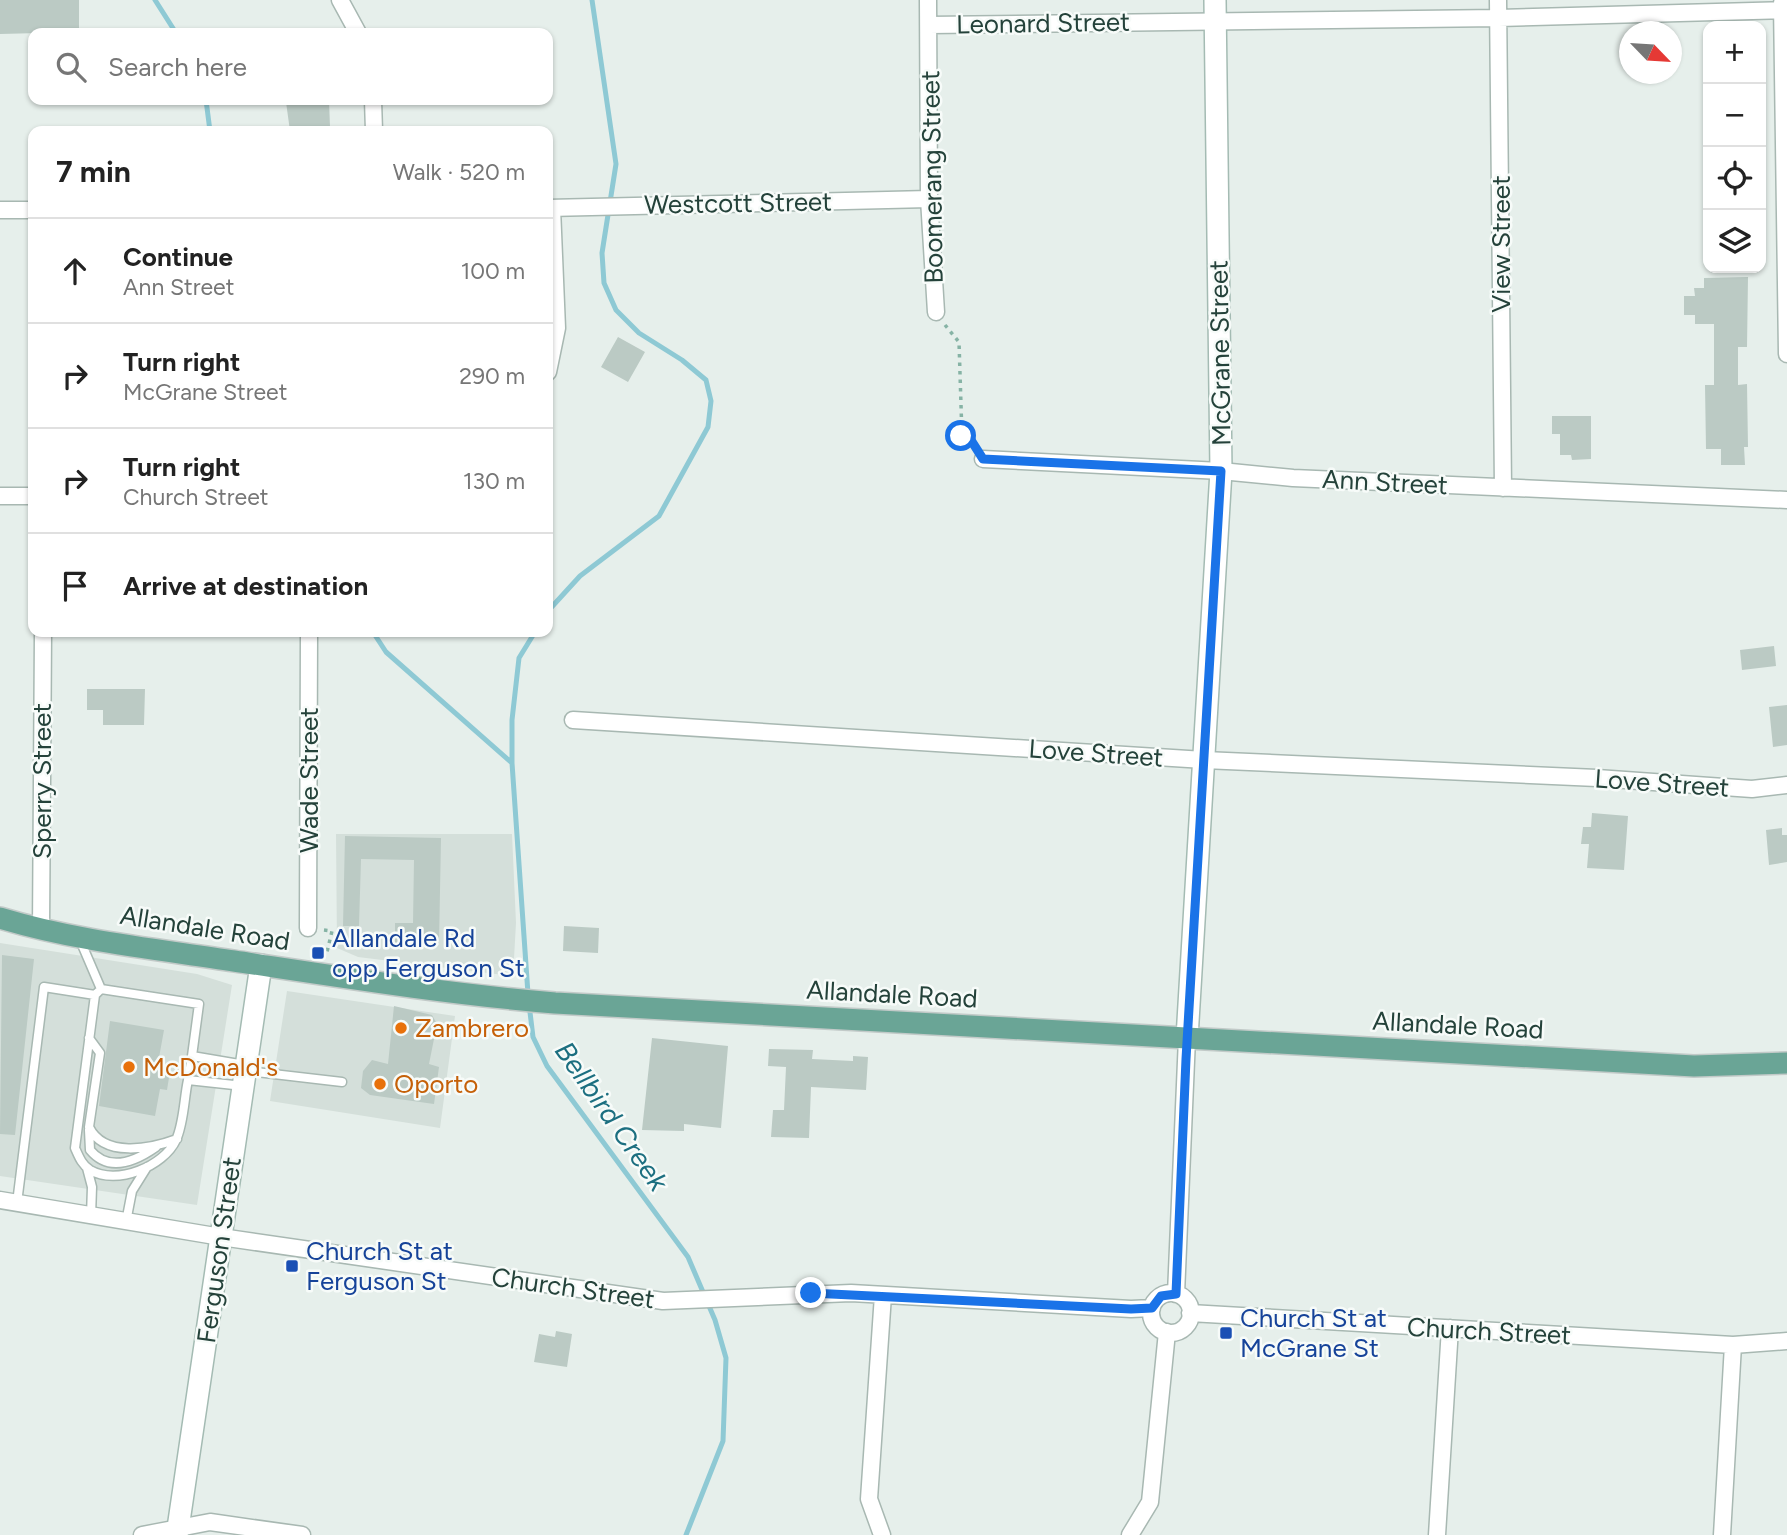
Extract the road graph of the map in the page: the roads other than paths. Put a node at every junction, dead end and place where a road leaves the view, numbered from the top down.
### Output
1 (340, 0) edge
2 (928, 0) edge
3 (1498, 0) edge
4 (1784, 7) edge
5 (1215, 10) edge
6 (1499, 18) junction
7 (929, 25) junction
8 (355, 28) edge
9 (373, 105) edge
10 (374, 126) edge
11 (929, 200) junction
12 (553, 208) edge
13 (0, 210) edge
14 (28, 210) edge
15 (553, 259) edge
16 (936, 312) road end
17 (553, 348) edge
18 (1787, 354) edge
19 (983, 459) road end
20 (1221, 471) junction
21 (1503, 488) junction
22 (0, 496) edge
23 (28, 496) edge
24 (1787, 500) edge
25 (43, 637) edge
26 (309, 637) edge
27 (572, 720) dead end
28 (1204, 760) junction
29 (1787, 785) edge
30 (0, 918) edge
31 (308, 928) dead end
32 (41, 930) junction
33 (78, 936) junction
34 (261, 965) junction
35 (98, 992) junction
36 (89, 1038) junction
37 (1187, 1038) junction
38 (192, 1056) junction
39 (1787, 1063) edge
40 (244, 1074) junction
41 (188, 1080) junction
42 (342, 1083) dead end
43 (89, 1127) junction
44 (177, 1139) junction
45 (156, 1147) junction
46 (147, 1167) junction
47 (87, 1168) junction
48 (0, 1200) edge
49 (17, 1203) junction
50 (91, 1216) junction
51 (126, 1222) junction
52 (221, 1237) junction
53 (1176, 1294) junction
54 (883, 1295) junction
55 (1152, 1308) junction
56 (1190, 1313) junction
57 (1450, 1328) junction
58 (1167, 1332) junction
59 (1787, 1341) edge
60 (1734, 1345) junction
61 (178, 1531) edge
62 (142, 1535) edge
63 (302, 1535) edge
64 (882, 1535) edge
65 (1130, 1535) edge
66 (1437, 1535) edge
67 (1722, 1535) edge

1 - 8 street
2 - 7 street, Boomerang Street
3 - 6 street, View Street
4 - 6 street, Leonard Street
4 - 18 street
5 - 6 street, Leonard Street
5 - 7 street, Leonard Street
5 - 20 street, McGrane Street
6 - 21 street, View Street
7 - 11 street, Boomerang Street
9 - 10 street
11 - 12 street, Westcott Street
11 - 16 street, Boomerang Street
13 - 14 street
15 - 17 street
19 - 20 street, Ann Street
20 - 21 street, Ann Street
20 - 28 street, McGrane Street
21 - 24 street, Ann Street
22 - 23 street
25 - 32 street, Sperry Street
26 - 31 street, Wade Street
27 - 28 street, Love Street
28 - 29 street, Love Street
28 - 37 street, McGrane Street
30 - 32 main road, Allandale Road
32 - 33 main road, Allandale Road
33 - 34 main road, Allandale Road
33 - 35 lane
34 - 37 main road, Allandale Road
34 - 40 street, Ferguson Street
35 - 36 lane
35 - 38 lane
35 - 49 lane
36 - 43 lane
36 - 47 lane
37 - 39 main road, Allandale Road
37 - 53 street, McGrane Street
38 - 40 lane
38 - 41 lane
40 - 41 lane
40 - 42 lane
40 - 52 street, Ferguson Street
41 - 44 lane
43 - 45 lane
43 - 45 lane
44 - 45 lane
44 - 46 lane
46 - 47 lane
46 - 51 lane
47 - 50 lane
48 - 49 street, Church Street
49 - 50 street, Church Street
50 - 51 street, Church Street
51 - 52 street, Church Street
52 - 54 street, Church Street
52 - 61 street, Ferguson Street
53 - 55 street
53 - 56 street
54 - 55 street, Church Street
54 - 64 street
55 - 58 street
56 - 57 street, Church Street
56 - 58 street
57 - 60 street, Church Street
57 - 66 street
58 - 65 street
59 - 60 street, Church Street
60 - 67 street
61 - 62 street
61 - 63 street

